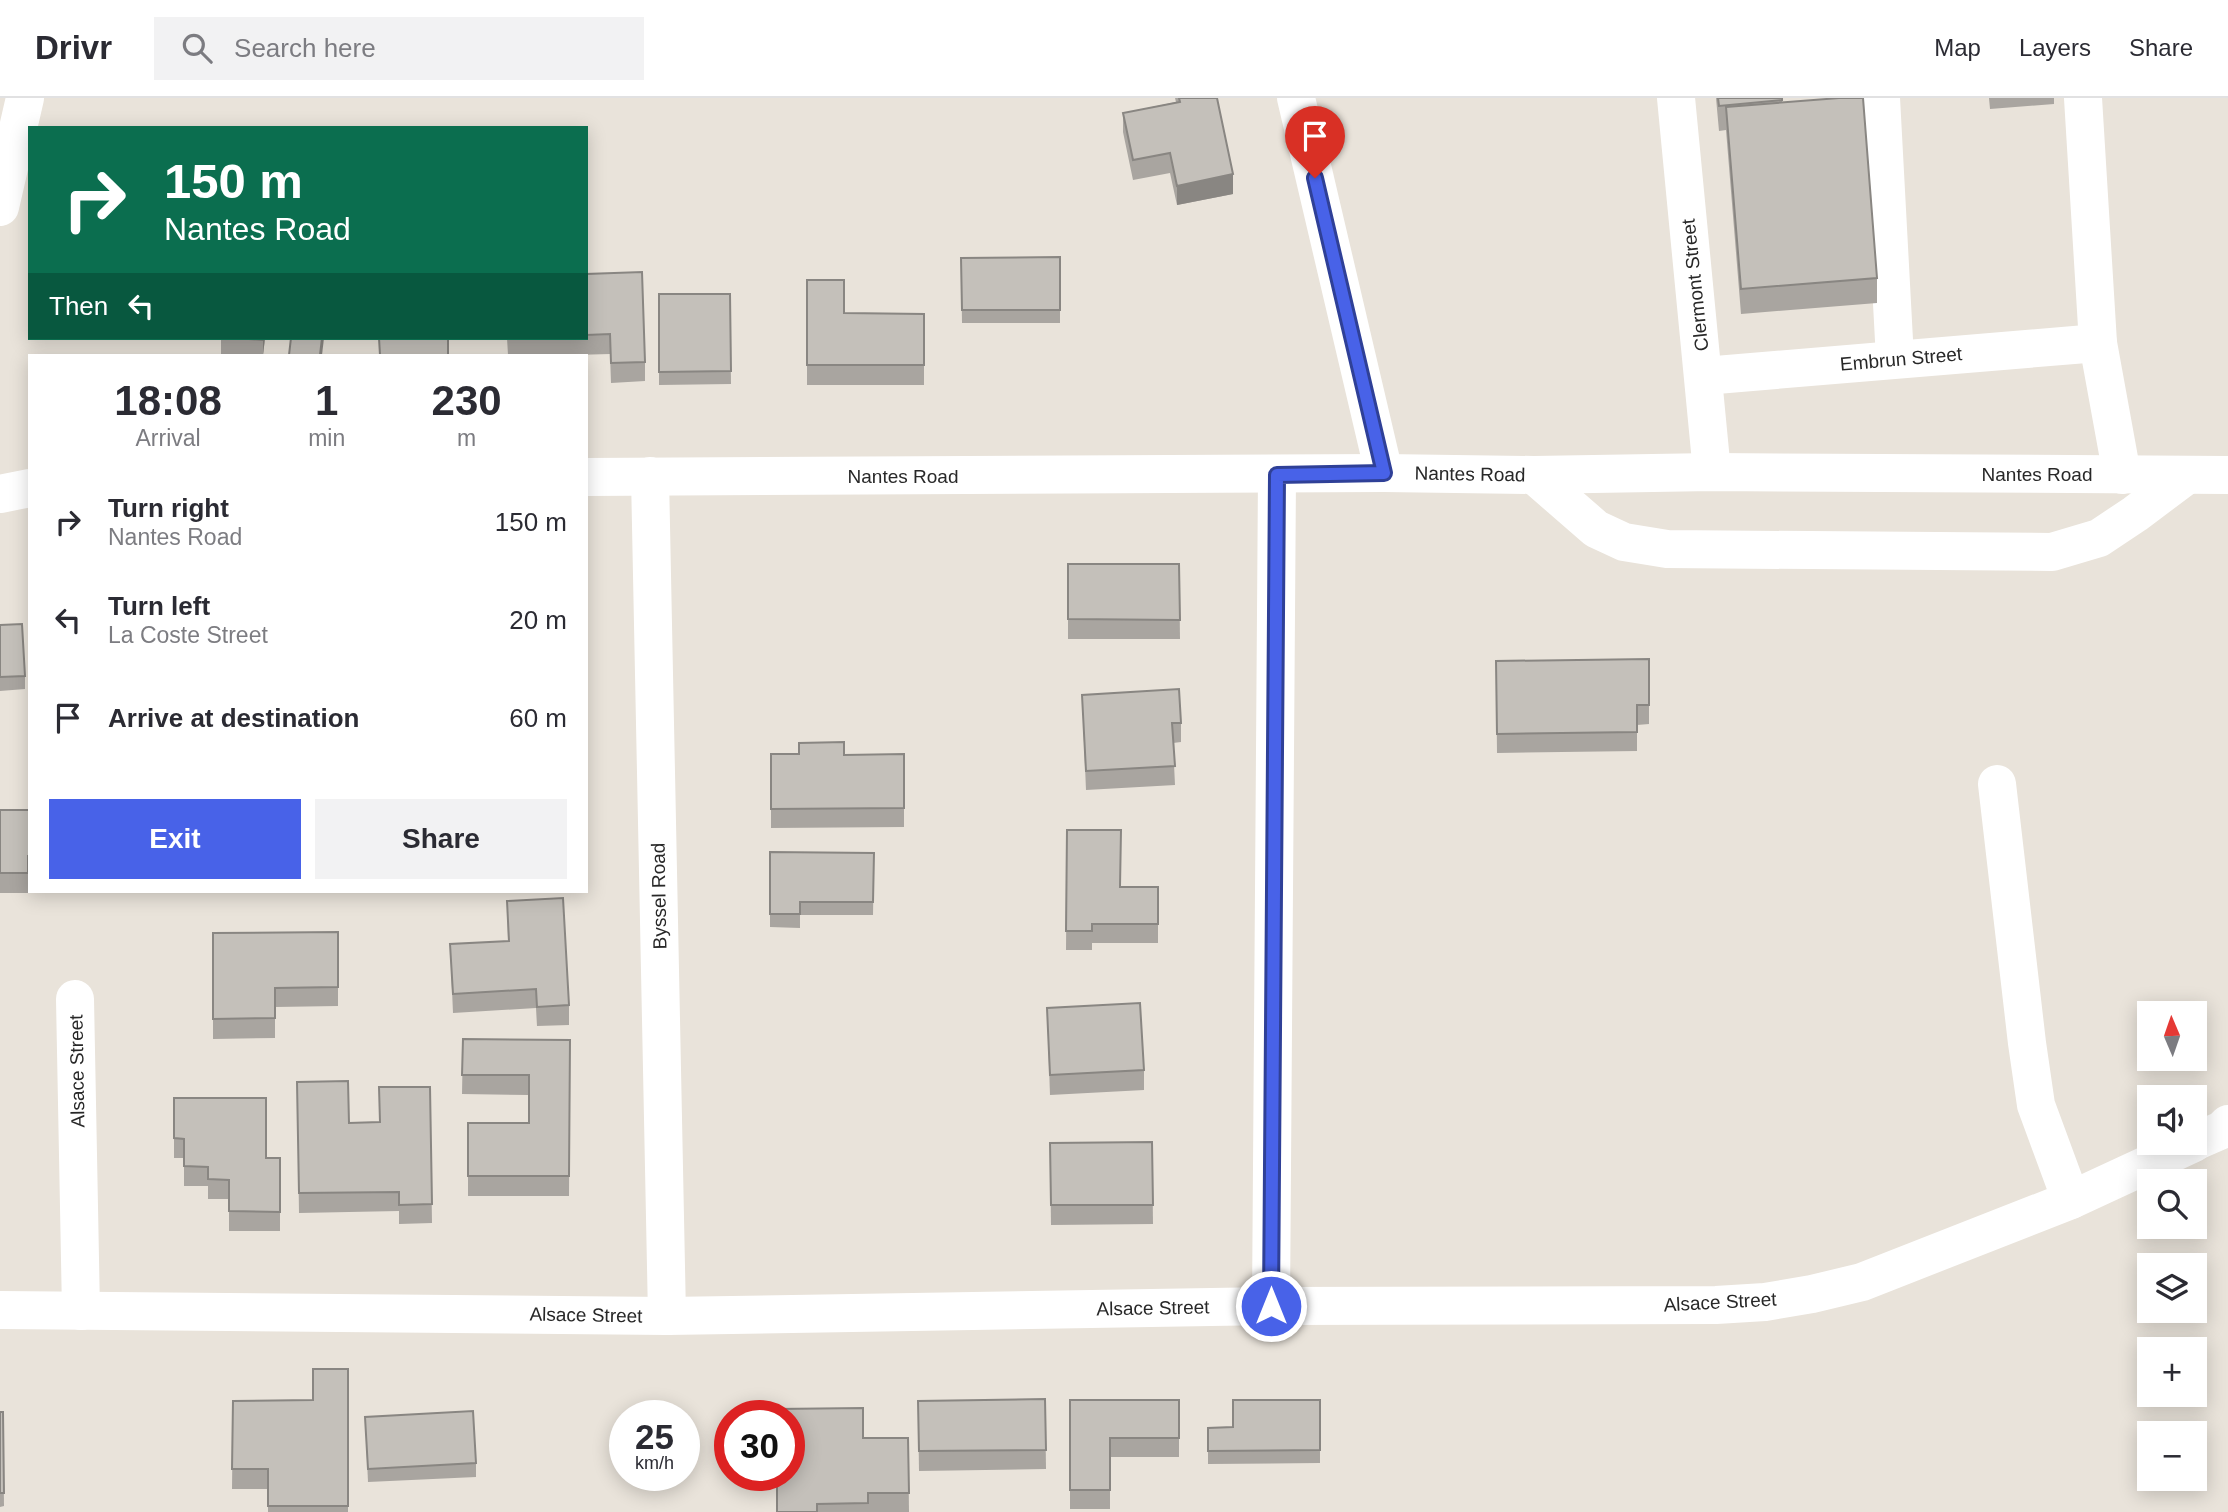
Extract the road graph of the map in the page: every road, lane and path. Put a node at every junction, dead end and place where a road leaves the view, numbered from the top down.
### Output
1 (25, 98) edge
2 (1296, 98) edge
3 (1676, 98) edge
4 (1881, 98) edge
5 (2083, 98) edge
6 (0, 207) edge
7 (2098, 343) junction
8 (1895, 359) junction
9 (1704, 376) junction
10 (1712, 472) junction
11 (1384, 473) junction
12 (1277, 475) junction
13 (1534, 475) junction
14 (2122, 475) junction
15 (2187, 475) junction
16 (2228, 475) edge
17 (650, 476) junction
18 (588, 477) edge
19 (28, 488) edge
20 (0, 494) edge
21 (1997, 784) dead end
22 (75, 999) dead end
23 (2228, 1124) edge
24 (2207, 1137) edge
25 (2168, 1155) edge
26 (2071, 1200) junction
27 (1271, 1306) junction
28 (0, 1310) edge
29 (81, 1311) junction
30 (667, 1316) junction

1 - 6 street
2 - 11 street
3 - 9 street, Clermont Street
4 - 8 street
5 - 7 street
7 - 8 street, Embrun Street
7 - 14 street
8 - 9 street, Embrun Street
9 - 10 street, Clermont Street
10 - 13 street, Nantes Road
10 - 14 street, Nantes Road
11 - 12 street, Nantes Road
11 - 13 street, Nantes Road
12 - 17 street, Nantes Road
12 - 27 street
13 - 15 street
14 - 15 street, Nantes Road
15 - 16 street, Nantes Road
17 - 18 street, Nantes Road
17 - 30 street, Byssel Road
19 - 20 street
21 - 26 street
22 - 29 street, Alsace Street
23 - 24 street, Alsace Street
25 - 26 street, Alsace Street
26 - 27 street, Alsace Street
27 - 30 street, Alsace Street
28 - 29 street, Alsace Street
29 - 30 street, Alsace Street

